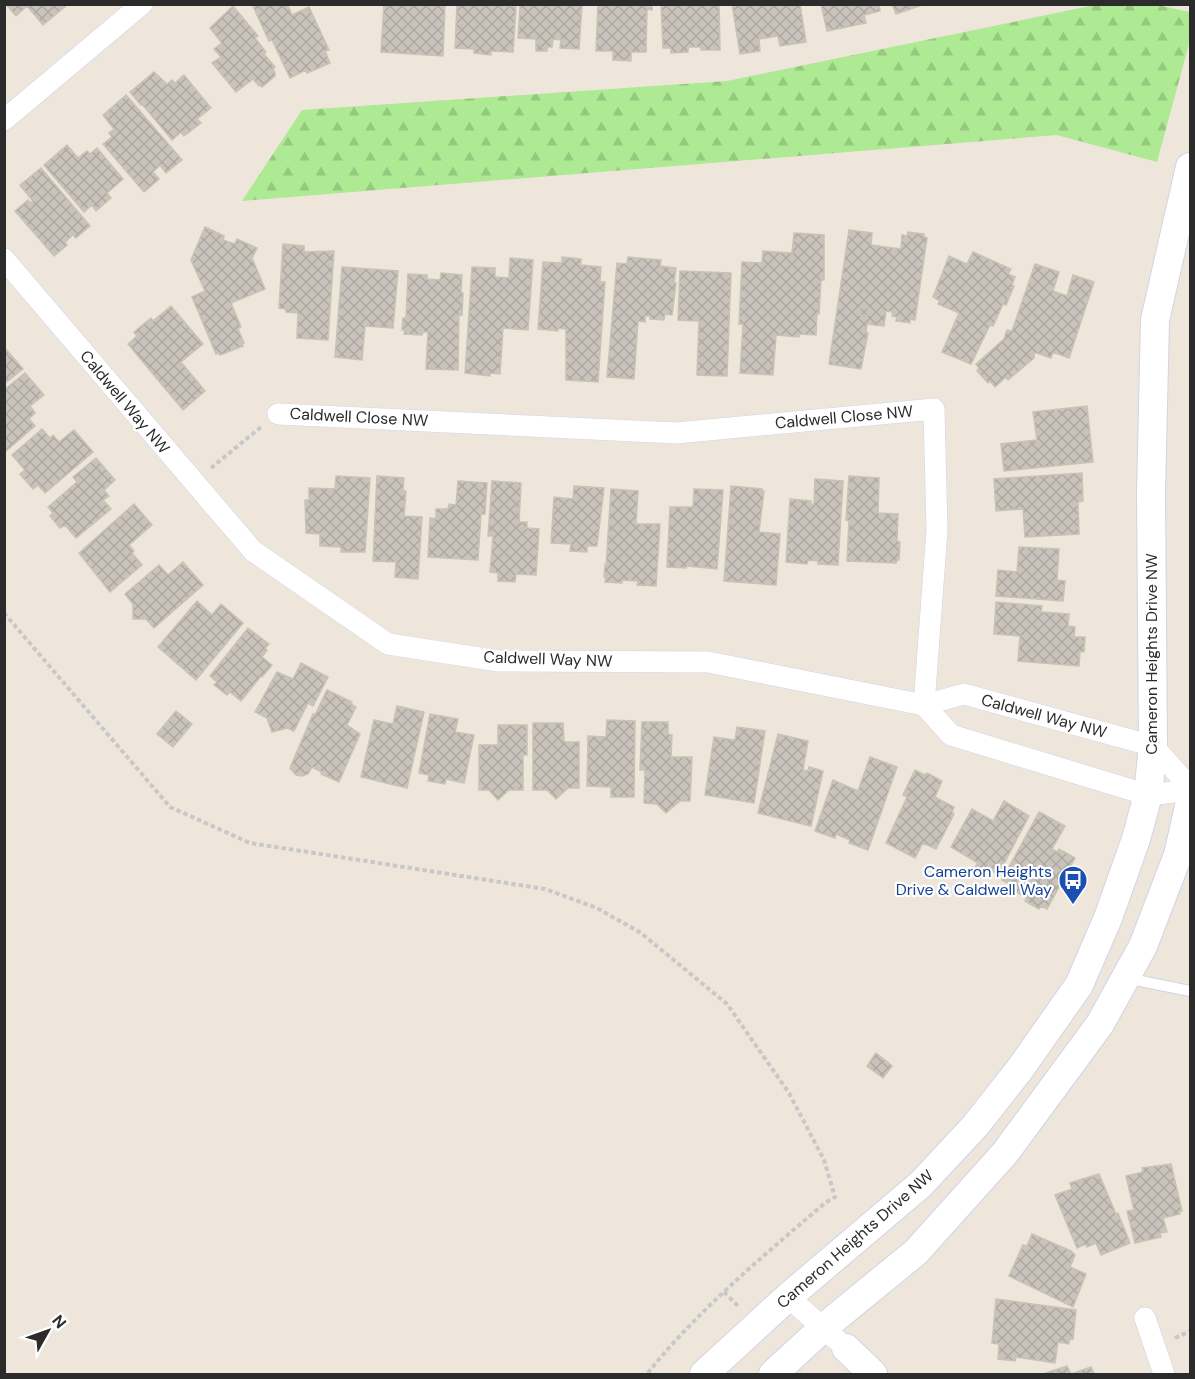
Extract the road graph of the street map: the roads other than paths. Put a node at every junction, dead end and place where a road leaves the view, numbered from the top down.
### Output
1 (142, 4) edge
2 (4, 120) edge
3 (1191, 167) edge
4 (4, 259) edge
5 (278, 414) road end
6 (924, 705) junction
7 (1153, 746) junction
8 (1191, 789) edge
9 (1148, 795) junction
10 (1191, 802) edge
11 (1126, 978) junction
12 (1191, 991) edge
13 (788, 1297) junction
14 (1145, 1318) dead end
15 (824, 1329) junction
16 (846, 1348) joint
17 (704, 1374) edge
18 (773, 1374) edge
19 (873, 1374) edge
20 (1164, 1374) edge

1 - 2 street
3 - 7 street, Cameron Heights Drive NW
4 - 6 street, Caldwell Way NW
5 - 6 street, Caldwell Close NW
6 - 7 street, Caldwell Way NW
6 - 9 street
7 - 8 street
7 - 9 street, Cameron Heights Drive NW
8 - 9 street
9 - 13 street, Cameron Heights Drive NW
10 - 11 street
11 - 12 lane
11 - 15 street
13 - 15 street
13 - 17 street, Cameron Heights Drive NW
14 - 20 street
15 - 16 street
15 - 18 street
16 - 19 street

